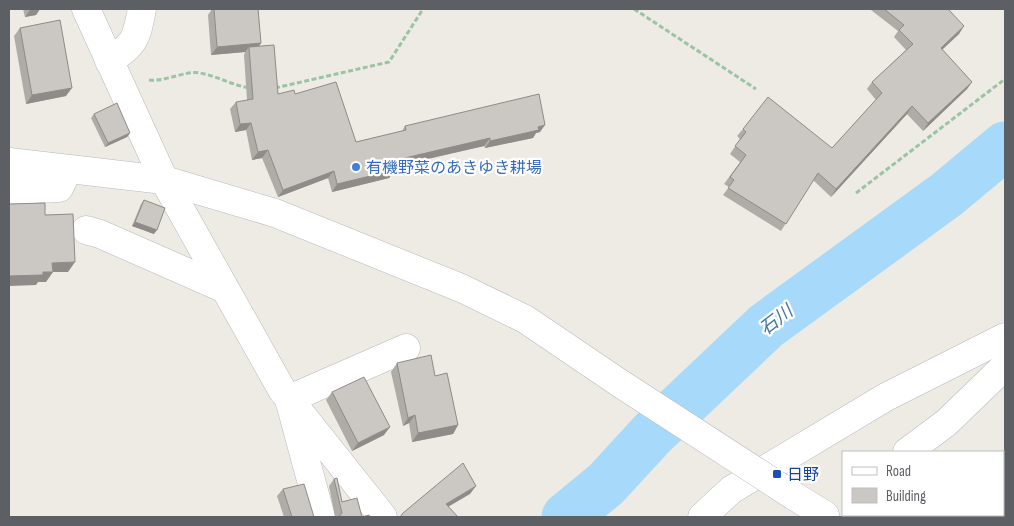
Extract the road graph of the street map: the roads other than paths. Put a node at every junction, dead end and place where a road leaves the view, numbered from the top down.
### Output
1 (86, 9) edge
2 (142, 9) edge
3 (113, 68) junction
4 (9, 162) edge
5 (68, 170) junction
6 (164, 180) junction
7 (9, 190) edge
8 (86, 230) dead end
9 (225, 289) junction
10 (1005, 337) edge
11 (406, 348) dead end
12 (1005, 366) edge
13 (289, 399) junction
14 (908, 451) edge
15 (830, 511) edge
16 (321, 517) edge
17 (383, 517) edge
18 (702, 517) edge

1 - 3 street
2 - 3 street
3 - 6 street
4 - 5 street
5 - 6 street
5 - 7 street
6 - 9 street
6 - 15 street, bridge
8 - 9 street
9 - 13 street
10 - 18 street
11 - 13 street
12 - 14 street
13 - 16 street
13 - 17 street

